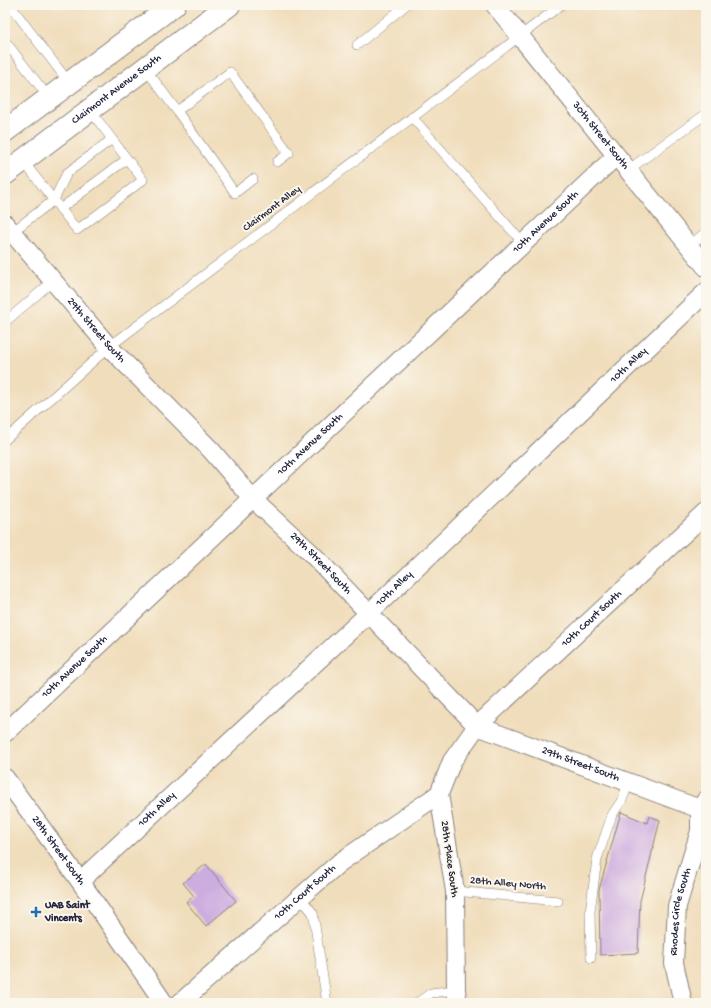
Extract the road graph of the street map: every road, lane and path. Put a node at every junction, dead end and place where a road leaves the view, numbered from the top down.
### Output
1 (10, 5) edge
2 (174, 5) edge
3 (229, 5) edge
4 (406, 5) edge
5 (495, 5) edge
6 (561, 5) edge
7 (520, 36) junction
8 (6, 45) edge
9 (357, 45) dead end
10 (145, 68) junction
11 (70, 84) junction
12 (50, 99) junction
13 (90, 110) junction
14 (176, 111) junction
15 (706, 114) edge
16 (412, 117) junction
17 (5, 131) edge
18 (112, 139) junction
19 (616, 156) junction
20 (127, 159) junction
21 (23, 161) junction
22 (277, 162) dead end
23 (628, 170) junction
24 (5, 174) edge
25 (253, 179) dead end
26 (54, 200) junction
27 (60, 209) junction
28 (8, 228) edge
29 (706, 232) edge
30 (523, 243) junction
31 (689, 246) junction
32 (706, 267) edge
33 (53, 281) junction
34 (706, 292) edge
35 (5, 322) edge
36 (110, 347) junction
37 (5, 440) edge
38 (252, 498) junction
39 (706, 512) edge
40 (368, 614) junction
41 (477, 726) junction
42 (5, 733) edge
43 (5, 778) edge
44 (629, 782) junction
45 (439, 794) junction
46 (703, 805) edge
47 (80, 881) junction
48 (455, 891) junction
49 (300, 897) junction
50 (558, 901) dead end
51 (591, 958) dead end
52 (457, 996) edge
53 (164, 1003) edge
54 (180, 1003) edge
55 (327, 1003) edge
56 (417, 1003) edge
57 (683, 1003) edge

1 - 11 lane
2 - 11 street
3 - 10 street, Clairmont Avenue South
4 - 9 lane
5 - 7 street, 30th Street South
6 - 7 lane, Clairmont Alley
7 - 16 lane, Clairmont Alley
7 - 19 street, 30th Street South
8 - 12 lane
10 - 13 street, Clairmont Avenue South
10 - 14 lane
11 - 12 street
12 - 17 street
13 - 18 lane
13 - 21 street, Clairmont Avenue South
14 - 22 lane
14 - 25 lane
15 - 23 lane
16 - 30 lane
16 - 36 lane, Clairmont Alley
18 - 20 lane
18 - 26 lane
19 - 23 street, 30th Street South
19 - 30 street, 10th Avenue South
20 - 27 lane
20 - 27 lane
21 - 24 street, Clairmont Avenue South
21 - 26 lane
23 - 31 street, 30th Street South
26 - 27 lane
26 - 28 lane
28 - 33 street, 29th Street South
29 - 31 lane
30 - 38 street, 10th Avenue South
31 - 32 street, 30th Street South
33 - 35 lane
33 - 36 street, 29th Street South
34 - 40 street, 10th Alley
36 - 37 lane, Clairmont Alley
36 - 38 street, 29th Street South
38 - 40 street, 29th Street South
38 - 42 street, 10th Avenue South
39 - 41 street, 10th Court South
40 - 41 street, 29th Street South
40 - 47 street, 10th Alley
41 - 44 street, 29th Street South
41 - 45 street
43 - 47 street, 28th Street South
44 - 46 street, 29th Street South
44 - 51 lane
45 - 48 street, 28th Place South
45 - 49 street, 10th Court South
46 - 57 street, Rhodes Circle South
47 - 53 street, 28th Street South
48 - 50 lane, 28th Alley North
48 - 52 street, 28th Place South
49 - 54 street, 10th Court South
49 - 55 lane
52 - 56 lane

